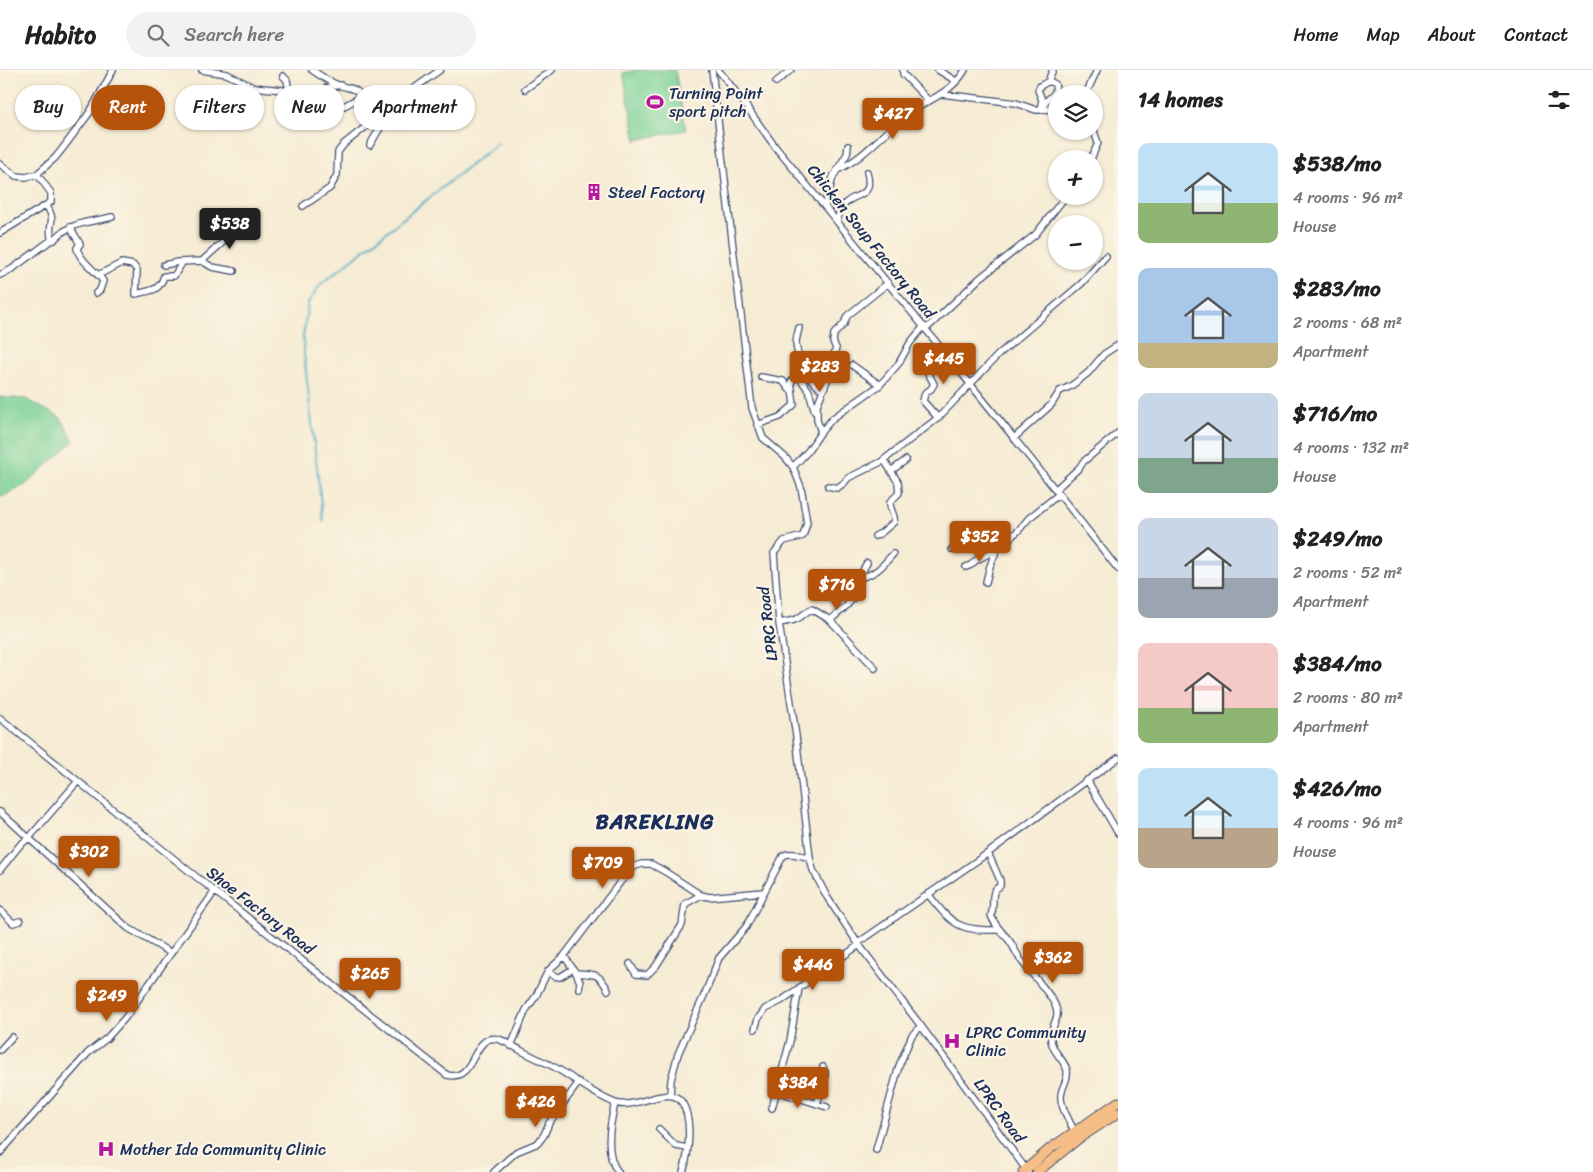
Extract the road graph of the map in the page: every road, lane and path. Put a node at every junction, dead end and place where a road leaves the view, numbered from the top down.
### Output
1 (105, 70) edge
2 (202, 70) edge
3 (312, 70) edge
4 (440, 70) edge
5 (552, 70) edge
6 (712, 70) edge
7 (718, 70) edge
8 (791, 70) edge
9 (904, 70) edge
10 (938, 70) edge
11 (965, 70) edge
12 (1053, 70) edge
13 (1097, 70) edge
14 (112, 72) edge
15 (283, 76) dead end
16 (956, 81) junction
17 (1049, 81) junction
18 (776, 82) dead end
19 (288, 85) edge
20 (338, 85) edge
21 (419, 85) edge
22 (1090, 85) edge
23 (525, 89) dead end
24 (274, 90) edge
25 (942, 94) junction
26 (929, 101) junction
27 (1048, 109) edge
28 (1040, 110) junction
29 (361, 130) edge
30 (379, 130) edge
31 (370, 145) dead end
32 (848, 146) dead end
33 (0, 164) edge
34 (837, 170) junction
35 (867, 172) dead end
36 (37, 174) junction
37 (46, 205) junction
38 (1059, 205) edge
39 (303, 206) dead end
40 (825, 206) junction
41 (112, 217) dead end
42 (837, 220) junction
43 (236, 224) dead end
44 (70, 227) junction
45 (0, 233) edge
46 (54, 240) junction
47 (1106, 256) dead end
48 (202, 261) junction
49 (182, 263) junction
50 (164, 265) dead end
51 (234, 271) dead end
52 (0, 275) edge
53 (98, 275) junction
54 (888, 283) junction
55 (96, 293) dead end
56 (799, 328) dead end
57 (925, 328) junction
58 (1118, 345) edge
59 (920, 358) dead end
60 (852, 365) dead end
61 (803, 368) junction
62 (797, 374) junction
63 (762, 377) dead end
64 (971, 384) junction
65 (880, 385) junction
66 (791, 389) junction
67 (823, 390) junction
68 (938, 418) junction
69 (757, 425) junction
70 (820, 430) junction
71 (1118, 433) edge
72 (1014, 438) junction
73 (884, 460) junction
74 (906, 460) dead end
75 (793, 467) junction
76 (891, 472) junction
77 (828, 486) dead end
78 (1056, 492) junction
79 (874, 536) dead end
80 (997, 548) junction
81 (952, 549) dead end
82 (893, 554) dead end
83 (867, 563) dead end
84 (966, 567) dead end
85 (1118, 569) edge
86 (861, 577) junction
87 (986, 582) dead end
88 (830, 620) junction
89 (780, 623) junction
90 (875, 668) dead end
91 (0, 718) edge
92 (1118, 758) edge
93 (78, 780) junction
94 (1087, 780) junction
95 (0, 812) edge
96 (1118, 833) edge
97 (29, 838) junction
98 (988, 853) junction
99 (810, 858) junction
100 (0, 870) edge
101 (215, 891) junction
102 (763, 892) junction
103 (928, 894) junction
104 (701, 895) junction
105 (0, 910) edge
106 (20, 921) dead end
107 (999, 930) junction
108 (858, 944) junction
109 (171, 954) junction
110 (564, 956) junction
111 (630, 964) dead end
112 (575, 971) junction
113 (548, 972) junction
114 (799, 988) junction
115 (579, 989) dead end
116 (608, 990) dead end
117 (921, 1026) junction
118 (755, 1029) dead end
119 (12, 1037) dead end
120 (511, 1046) junction
121 (0, 1050) edge
122 (823, 1067) dead end
123 (578, 1082) junction
124 (776, 1090) junction
125 (670, 1095) junction
126 (1118, 1102) edge
127 (615, 1103) junction
128 (817, 1104) junction
129 (827, 1107) dead end
130 (772, 1108) dead end
131 (1118, 1113) edge
132 (659, 1129) dead end
133 (1074, 1131) junction
134 (687, 1148) junction
135 (876, 1150) dead end
136 (0, 1153) edge
137 (1025, 1171) edge
138 (494, 1172) edge
139 (618, 1172) edge
140 (684, 1172) edge
141 (1037, 1172) edge

1 - 14 street
2 - 24 street
3 - 20 street
4 - 21 street
5 - 23 street
6 - 69 street, LPRC Road
7 - 40 street, Chicken Soup Factory Road
8 - 18 street
9 - 26 street
10 - 16 street
11 - 16 street
12 - 17 street
13 - 22 street
14 - 36 street
15 - 19 street
16 - 25 street
17 - 28 street
17 - 28 street
25 - 26 street
25 - 28 street
26 - 34 street
27 - 28 street
29 - 39 street
30 - 31 street
32 - 34 street
33 - 36 street
34 - 40 street
35 - 42 street
36 - 37 street
37 - 45 street
37 - 46 street
38 - 57 street
40 - 42 street, Chicken Soup Factory Road
41 - 44 street
42 - 54 street, Chicken Soup Factory Road
43 - 48 street
44 - 46 street
44 - 53 street
46 - 52 street
47 - 64 street
48 - 49 street
48 - 51 street
49 - 50 street
49 - 53 street
53 - 55 street
54 - 57 street, Chicken Soup Factory Road
54 - 67 street
56 - 61 street
57 - 64 street, Chicken Soup Factory Road
57 - 65 street
58 - 72 street
59 - 68 street
60 - 65 street
61 - 62 street
61 - 67 street
62 - 66 street
62 - 70 street
63 - 66 street
64 - 68 street
64 - 72 street, Chicken Soup Factory Road
65 - 70 street
66 - 69 street
67 - 70 street
68 - 73 street
69 - 75 street, LPRC Road
70 - 75 street
71 - 78 street
72 - 78 street, Chicken Soup Factory Road
73 - 76 street
73 - 77 street
74 - 76 street
75 - 89 street, LPRC Road
76 - 79 street
78 - 80 street
78 - 85 street, Chicken Soup Factory Road
80 - 81 street
80 - 84 street
80 - 87 street
82 - 86 street
83 - 86 street
86 - 88 street
88 - 89 street
88 - 90 street
89 - 99 street, LPRC Road
91 - 93 street, Shoe Factory Road
92 - 94 street
93 - 97 street
93 - 101 street, Shoe Factory Road
94 - 96 street
94 - 98 street
95 - 97 street
97 - 100 street
97 - 109 street
98 - 103 street
98 - 107 street
99 - 102 street
99 - 108 street, LPRC Road
101 - 109 street
101 - 120 street, Shoe Factory Road
102 - 104 street
102 - 125 street
103 - 107 street
103 - 108 street
104 - 110 street
104 - 111 street
105 - 106 street
107 - 133 street
108 - 114 street
108 - 117 street, LPRC Road
109 - 136 street
110 - 112 street
110 - 113 street
112 - 113 street
112 - 115 street
112 - 116 street
113 - 120 street
114 - 118 street
114 - 124 street
117 - 135 street
117 - 137 street, LPRC Road
119 - 121 street
120 - 123 street, Shoe Factory Road
122 - 128 street
123 - 127 street, Shoe Factory Road
123 - 138 street
124 - 128 street
124 - 130 street
125 - 127 street
125 - 134 street
126 - 133 main road
127 - 139 street
128 - 129 street
131 - 141 main road
132 - 134 street
133 - 137 main road
134 - 140 street

